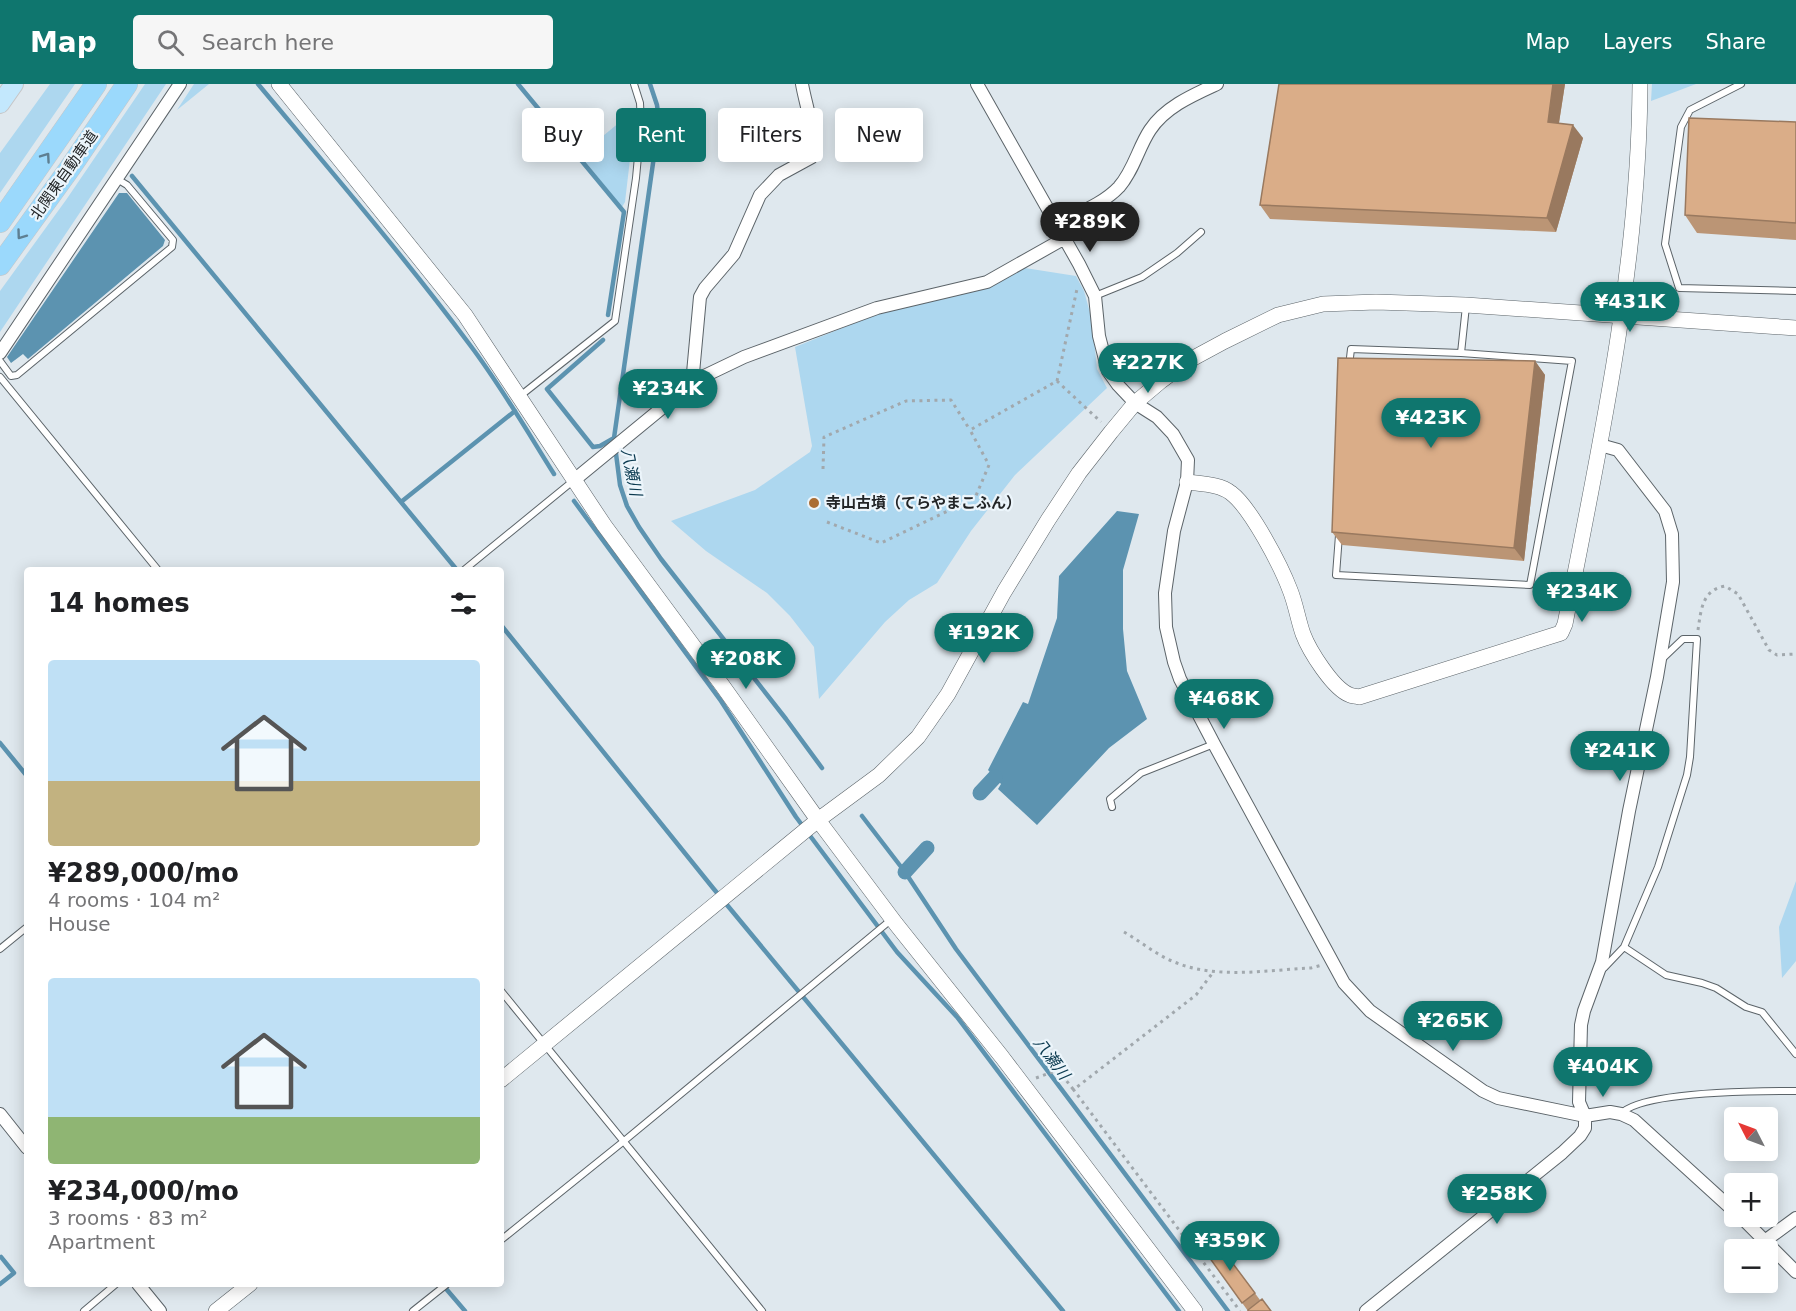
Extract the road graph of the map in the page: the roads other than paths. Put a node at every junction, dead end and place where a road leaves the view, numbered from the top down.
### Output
1 (14, 84) edge
2 (96, 84) edge
3 (127, 84) edge
4 (180, 84) edge
5 (279, 84) edge
6 (634, 84) edge
7 (802, 84) edge
8 (977, 84) edge
9 (1217, 84) edge
10 (1640, 84) edge
11 (1741, 84) edge
12 (0, 104) edge
13 (117, 179) junction
14 (0, 222) edge
15 (1057, 224) junction
16 (1201, 232) dead end
17 (1065, 238) junction
18 (0, 265) edge
19 (1796, 291) edge
20 (1095, 296) junction
21 (1466, 305) junction
22 (1622, 316) junction
23 (1796, 328) edge
24 (0, 353) edge
25 (1461, 353) junction
26 (0, 361) edge
27 (1349, 373) edge
28 (0, 377) edge
29 (696, 380) junction
30 (520, 396) junction
31 (1135, 404) junction
32 (1600, 445) junction
33 (573, 481) junction
34 (1187, 482) junction
35 (1339, 527) edge
36 (156, 567) edge
37 (468, 567) edge
38 (1659, 662) junction
39 (1214, 744) junction
40 (1112, 807) dead end
41 (818, 820) junction
42 (892, 919) junction
43 (24, 929) edge
44 (1624, 947) junction
45 (0, 949) edge
46 (1600, 972) junction
47 (504, 995) edge
48 (545, 1045) junction
49 (1796, 1054) edge
50 (504, 1078) edge
51 (1796, 1091) edge
52 (0, 1114) edge
53 (1622, 1114) junction
54 (1585, 1116) junction
55 (624, 1142) junction
56 (24, 1144) edge
57 (1724, 1202) edge
58 (1796, 1218) edge
59 (1752, 1227) edge
60 (504, 1238) edge
61 (1765, 1239) edge
62 (1767, 1239) edge
63 (1778, 1253) edge
64 (1796, 1272) edge
65 (112, 1287) edge
66 (140, 1287) edge
67 (246, 1287) edge
68 (443, 1287) edge
69 (84, 1311) edge
70 (160, 1311) edge
71 (216, 1311) edge
72 (413, 1311) edge
73 (762, 1311) edge
74 (1195, 1311) edge
75 (1366, 1311) edge

1 - 12 main road
14 -> 2 highway, 北関東自動車道
3 -> 18 highway, 北関東自動車道
4 - 13 street
5 - 30 street
6 - 30 lane
7 - 29 street
8 - 15 street
9 - 15 street
10 - 22 street
11 - 19 lane
13 - 24 street
13 - 26 lane
15 - 17 street
16 - 20 lane
17 - 20 street
17 - 29 street
20 - 31 street
21 - 22 street
21 - 25 lane
21 - 31 street
22 - 23 street
22 - 32 street
25 - 27 lane
25 - 35 lane
28 - 36 lane
29 - 33 street
30 - 33 street
31 - 34 street
31 - 41 street
32 - 34 street
32 - 38 street
33 - 37 lane
33 - 41 street
34 - 39 street
38 - 44 lane
38 - 46 street
39 - 40 lane
39 - 54 street
41 - 42 street
41 - 48 street
42 - 55 lane
42 - 74 street
43 - 45 lane
44 - 46 lane
44 - 49 lane
46 - 54 street
47 - 48 lane
48 - 50 street
48 - 55 lane
51 - 53 lane
52 - 56 street
53 - 54 street
53 - 57 street
54 - 75 street
55 - 60 lane
55 - 73 lane
58 - 62 street
59 - 61 street
63 - 64 street
65 - 69 lane
66 - 70 street
67 - 71 street
68 - 72 lane

